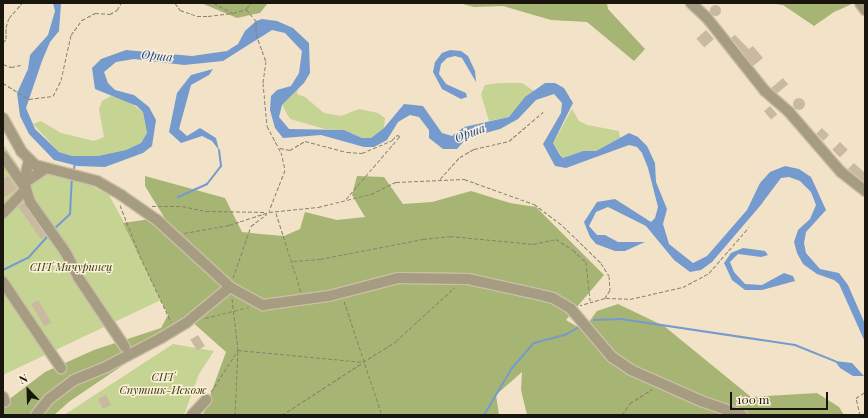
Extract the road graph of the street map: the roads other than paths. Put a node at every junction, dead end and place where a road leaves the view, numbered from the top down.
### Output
1 (691, 3) edge
2 (860, 3) edge
3 (865, 10) edge
4 (3, 118) edge
5 (3, 156) edge
6 (29, 160) junction
7 (46, 168) junction
8 (25, 186) junction
9 (865, 191) edge
10 (3, 213) edge
11 (3, 282) edge
12 (230, 287) junction
13 (125, 346) dead end
14 (60, 368) dead end
15 (206, 400) road end
16 (36, 415) edge
17 (192, 415) edge
18 (742, 415) edge

1 - 9 street
2 - 3 street
4 - 6 street
5 - 8 street
6 - 7 street
6 - 8 street
7 - 8 street
7 - 12 street
8 - 10 street
8 - 13 street
11 - 14 street
12 - 16 street
12 - 18 street
15 - 17 street

